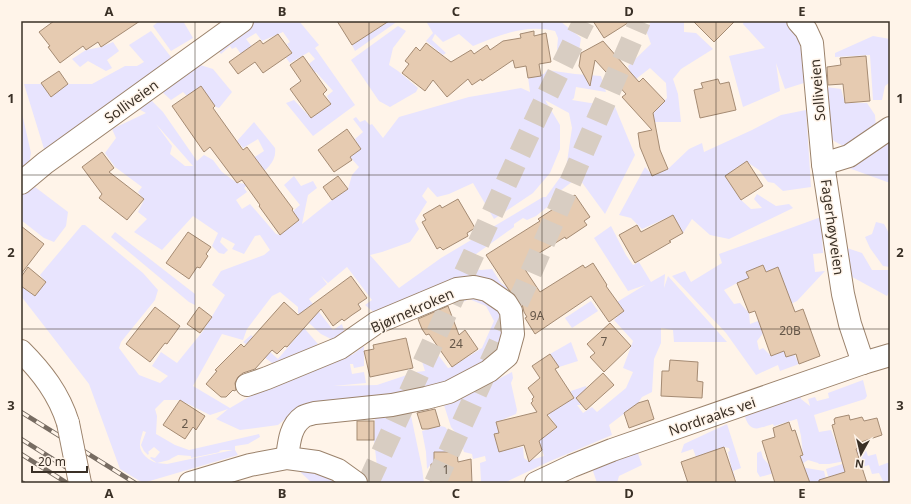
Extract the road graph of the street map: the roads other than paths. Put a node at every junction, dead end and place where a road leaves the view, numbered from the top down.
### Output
1 (242, 21) edge
2 (799, 21) edge
3 (890, 128) edge
4 (823, 164) junction
5 (21, 183) edge
6 (21, 351) edge
7 (890, 355) edge
8 (863, 363) junction
9 (247, 385) dead end
10 (287, 458) junction
11 (80, 483) edge
12 (190, 483) edge
13 (356, 483) edge
14 (536, 483) edge

1 - 5 street, Solliveien
2 - 4 street, Solliveien
3 - 4 street, Fagerhøyveien
4 - 8 street, Fagerhøyveien
6 - 11 street, bridge
7 - 8 street, Nordraaks vei
8 - 14 street, Nordraaks vei
9 - 10 street, Bjørnekroken
10 - 12 street
10 - 13 street

